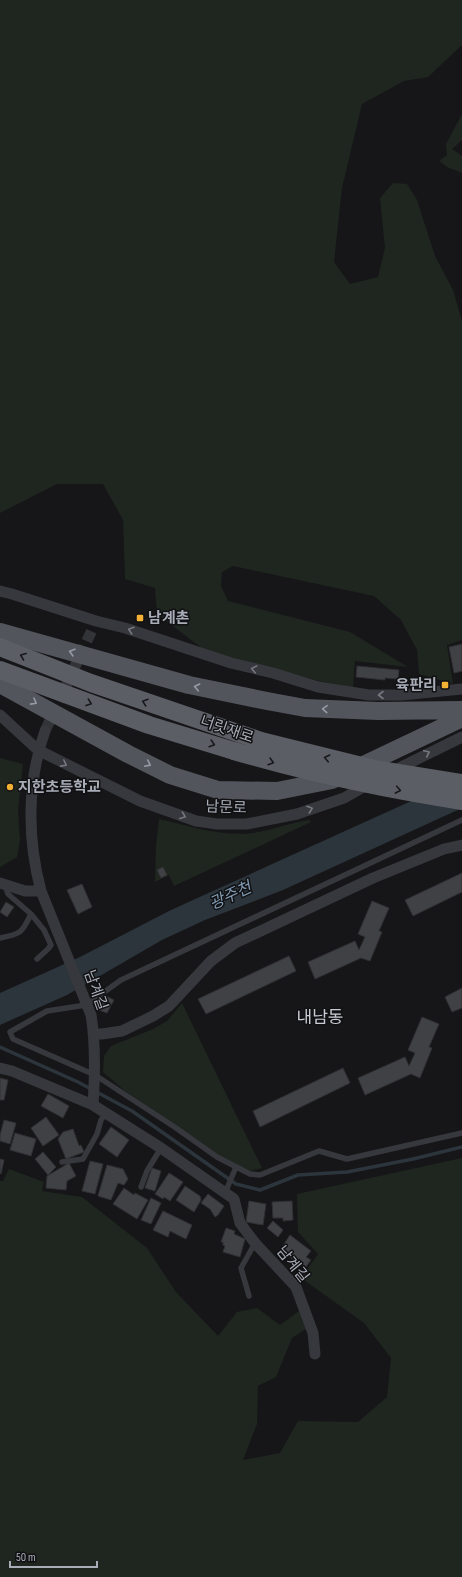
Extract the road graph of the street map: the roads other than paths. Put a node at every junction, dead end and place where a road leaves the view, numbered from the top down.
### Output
1 (0, 591) edge
2 (0, 632) edge
3 (0, 647) edge
4 (0, 670) edge
5 (0, 684) edge
6 (462, 689) edge
7 (462, 710) edge
8 (0, 715) edge
9 (462, 718) edge
10 (45, 731) tunnel mouth
11 (462, 736) edge
12 (38, 750) junction
13 (462, 783) edge
14 (462, 801) edge
15 (462, 820) edge
16 (462, 845) edge
17 (2, 883) edge
18 (42, 890) junction
19 (31, 914) junction
20 (0, 938) edge
21 (36, 959) dead end
22 (86, 1002) junction
23 (94, 1034) junction
24 (0, 1068) edge
25 (94, 1078) junction
26 (93, 1102) junction
27 (106, 1113) junction
28 (462, 1133) edge
29 (161, 1148) junction
30 (62, 1162) dead end
31 (236, 1168) junction
32 (141, 1187) dead end
33 (227, 1190) junction
34 (255, 1243) junction
35 (249, 1296) dead end
36 (315, 1354) dead end

6 -> 1 street
7 -> 2 main road
13 -> 3 highway, 너릿재로, bridge
4 -> 14 highway, 너릿재로, bridge
5 -> 9 main road
8 - 12 street, 남문로
10 - 12 street, 남계길
12 -> 11 street, 남문로
12 - 18 street, 남계길
15 - 22 lane
16 - 23 street
17 - 18 street
17 - 19 lane
18 - 22 street, 남계길
19 - 20 lane
19 - 21 lane
22 - 23 street, 남계길
22 - 25 lane
23 - 25 street, 남계길
24 - 26 street, 남계길
25 - 26 street, 남계길
25 - 31 lane
26 - 27 street, 남계길
27 - 29 street, 남계길
27 - 30 lane
28 - 31 lane
29 - 32 lane
29 - 33 street, 남계길
31 - 33 lane
33 - 34 street, 남계길
34 - 35 lane, 남계길
34 - 36 street, 남계길

